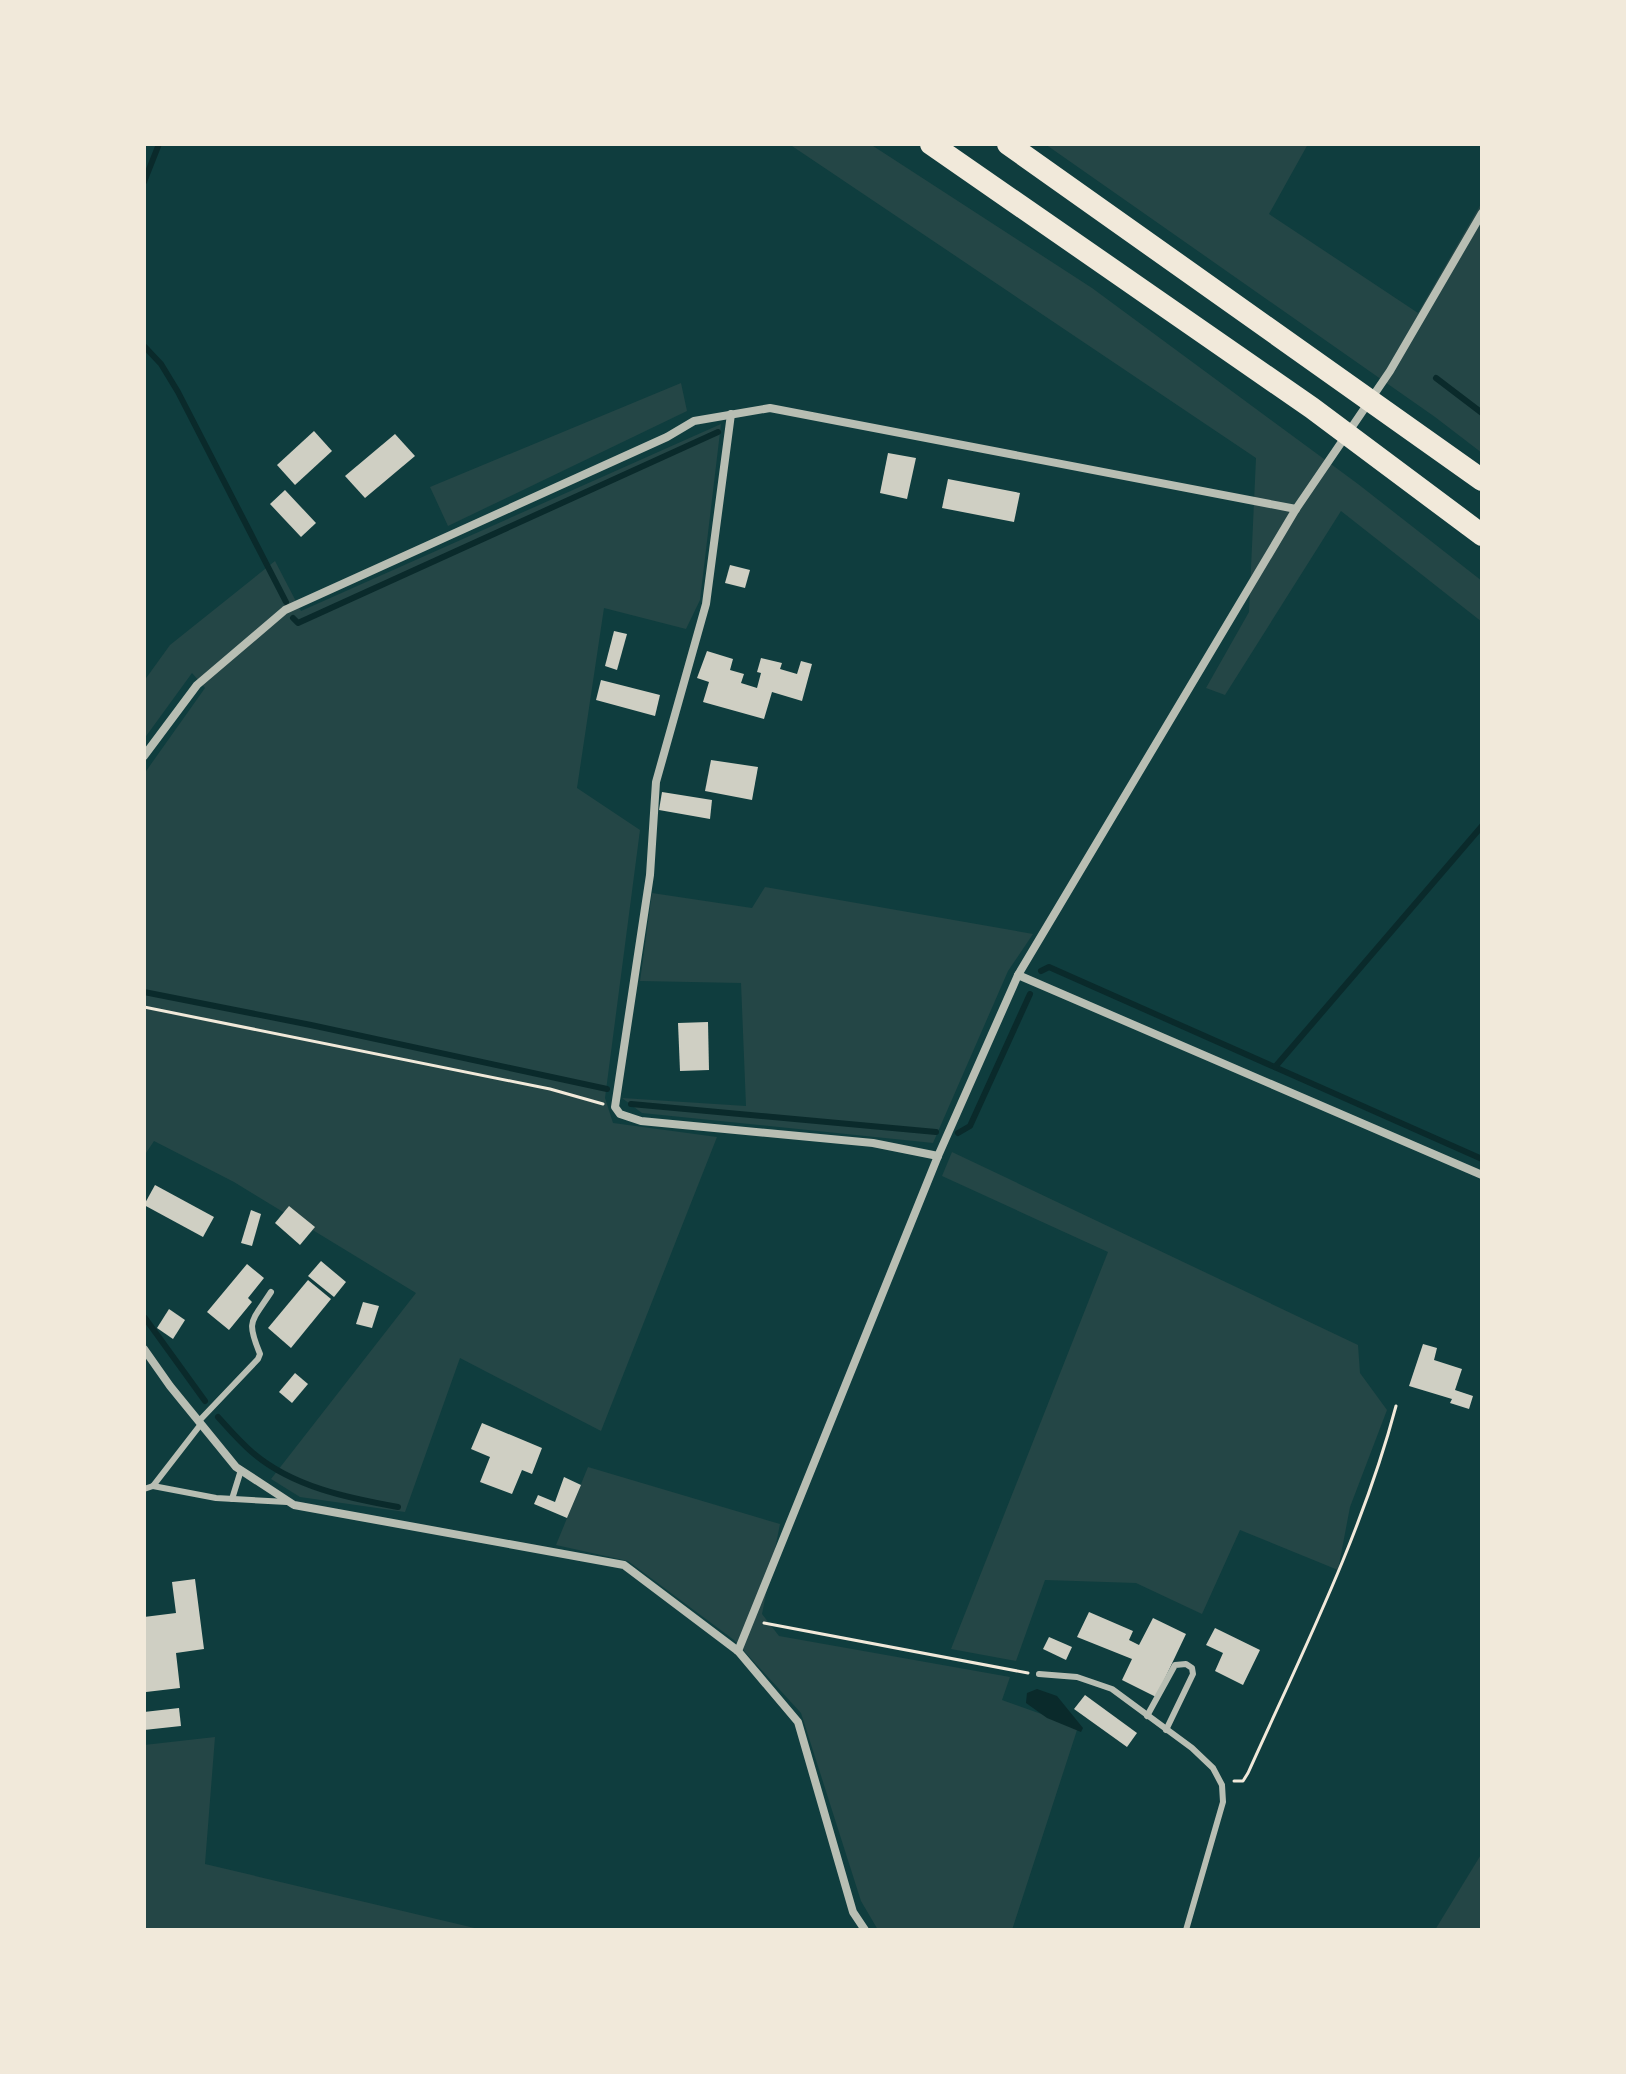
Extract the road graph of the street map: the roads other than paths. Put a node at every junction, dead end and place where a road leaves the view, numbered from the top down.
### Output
1 (931, 144) edge
2 (1011, 145) edge
3 (1482, 213) edge
4 (731, 414) junction
5 (1482, 480) edge
6 (1296, 509) junction
7 (1482, 535) edge
8 (144, 756) edge
9 (1018, 975) junction
10 (938, 1156) junction
11 (1482, 1175) edge
12 (271, 1292) dead end
13 (144, 1349) edge
14 (200, 1422) junction
15 (241, 1470) junction
16 (153, 1486) junction
17 (144, 1489) edge
18 (232, 1499) junction
19 (290, 1503) junction
20 (738, 1651) junction
21 (1039, 1674) road end
22 (1147, 1716) junction
23 (1166, 1730) junction
24 (865, 1930) edge
25 (1186, 1930) edge

1 - 7 highway
2 - 5 highway
3 - 6 street
4 - 6 street
4 - 8 street
4 - 10 street
6 - 9 street
9 - 10 street
9 - 11 street
10 - 20 street
12 - 14 lane
13 - 14 street
14 - 15 street
14 - 16 lane
15 - 18 lane
15 - 19 street
16 - 17 lane
16 - 18 lane
18 - 19 lane
19 - 20 street
20 - 24 street
21 - 22 lane
22 - 23 lane
22 - 23 lane
23 - 25 lane

